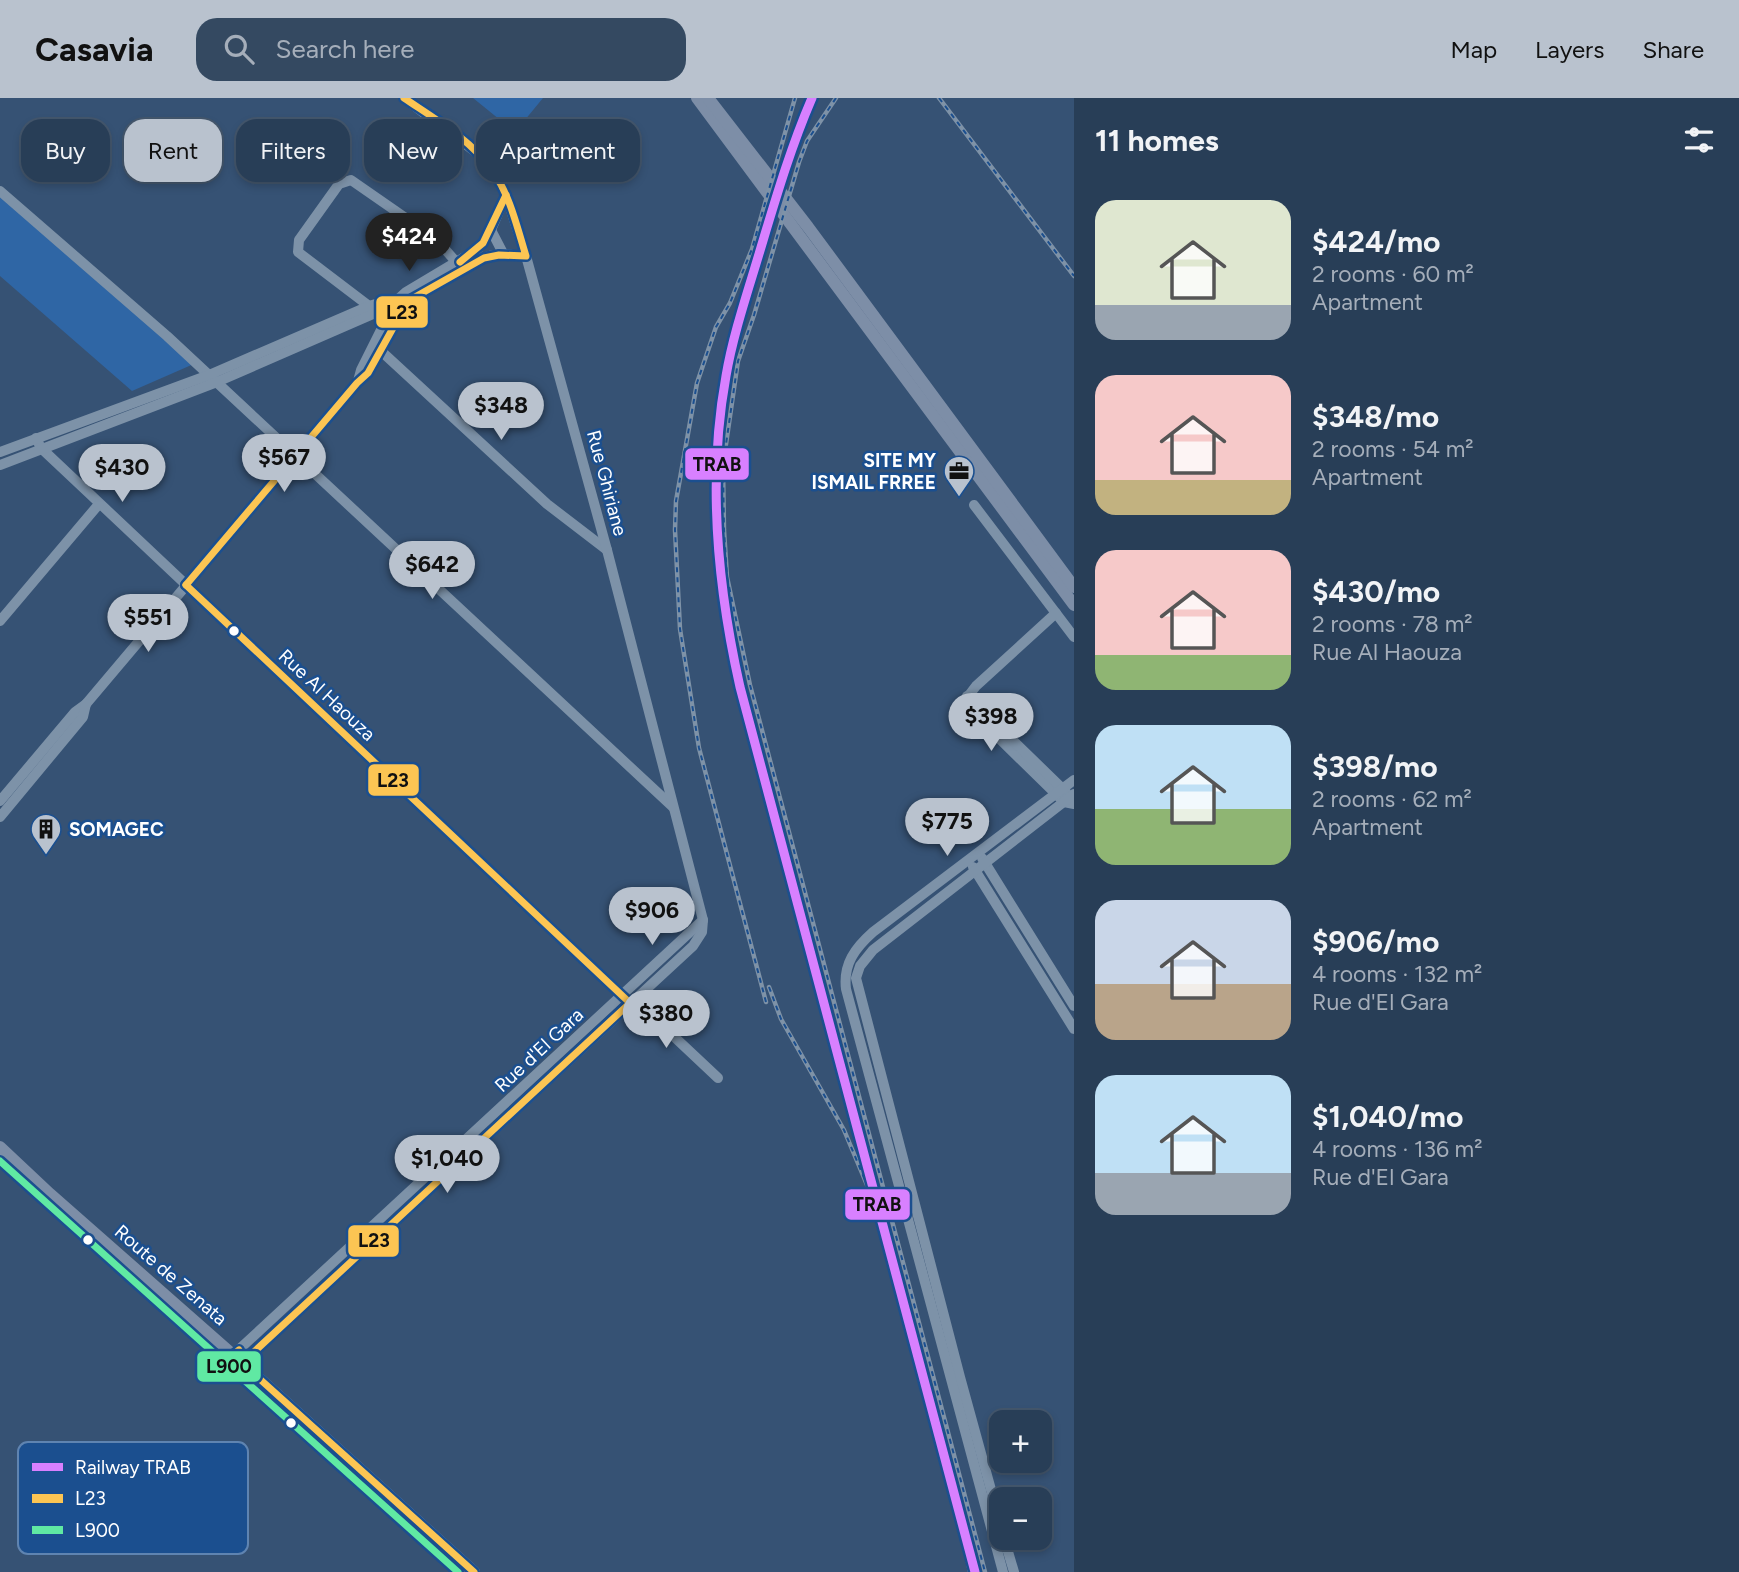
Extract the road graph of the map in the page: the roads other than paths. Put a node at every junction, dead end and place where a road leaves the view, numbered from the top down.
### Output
1 (404, 98) edge
2 (697, 98) edge
3 (708, 98) edge
4 (0, 191) edge
5 (506, 195) junction
6 (491, 230) junction
7 (504, 255) junction
8 (527, 256) junction
9 (457, 264) junction
10 (369, 306) junction
11 (398, 306) junction
12 (381, 351) junction
13 (213, 378) junction
14 (357, 383) junction
15 (38, 443) junction
16 (0, 452) edge
17 (297, 455) junction
18 (0, 465) edge
19 (99, 504) junction
20 (974, 505) dead end
21 (607, 550) junction
22 (186, 584) junction
23 (1074, 587) edge
24 (1074, 605) edge
25 (1056, 613) junction
26 (0, 621) edge
27 (1074, 637) edge
28 (86, 704) junction
29 (1074, 780) edge
30 (1068, 797) edge
31 (0, 801) edge
32 (674, 808) junction
33 (0, 817) edge
34 (1004, 835) junction
35 (1010, 844) junction
36 (978, 853) junction
37 (969, 860) junction
38 (985, 863) junction
39 (975, 871) junction
40 (704, 920) joint
41 (855, 951) junction
42 (865, 959) junction
43 (629, 999) junction
44 (1074, 1006) edge
45 (1074, 1029) edge
46 (718, 1078) dead end
47 (0, 1147) edge
48 (359, 1240) junction
49 (368, 1248) junction
50 (238, 1359) junction
51 (991, 1487) edge
52 (1008, 1550) edge
53 (474, 1572) edge
54 (1003, 1572) edge
55 (1014, 1572) edge

1 - 5 street, Rue Ghiriane
2 - 24 main road
3 - 23 main road
4 - 13 street
5 - 6 street
5 - 8 street, Rue Ghiriane
6 - 7 street
6 - 9 street
7 - 8 street
7 - 11 street
8 - 21 street, Rue Ghiriane
9 - 10 street
9 - 11 street
10 - 11 street
10 - 13 street
11 - 12 street
11 - 13 street
11 - 14 street
12 - 14 street
12 - 21 street
13 - 15 street
13 - 17 street
14 - 17 street
15 - 16 street
15 - 18 street
15 - 19 street, Rue Al Haouza
17 - 22 street
17 - 32 street
19 - 22 street, Rue Al Haouza
19 - 26 street
20 - 25 street
21 - 32 street, Rue Ghiriane
22 - 28 street
22 - 43 street, Rue Al Haouza
25 - 27 street
25 - 30 street
28 - 31 street
28 - 33 street
29 - 30 street
30 - 34 street
30 - 35 street
32 - 40 street, Rue Ghiriane
34 - 35 street
34 - 36 street
35 - 38 street
36 - 37 street
36 - 38 street
37 - 39 street
37 - 41 street
38 - 39 street
38 - 44 street
39 - 42 street
39 - 45 street
40 - 43 street, Rue d'El Gara
41 - 42 street
41 - 54 street
42 - 51 street
43 - 46 street, Rue Al Haouza
43 - 48 street, Rue d'El Gara
43 - 49 street, Rue d'El Gara
47 - 50 main road, Route de Zenata
48 - 49 street
48 - 50 street, Rue d'El Gara
49 - 50 street, Rue d'El Gara
50 - 53 main road, Route de Zenata
52 - 55 street

